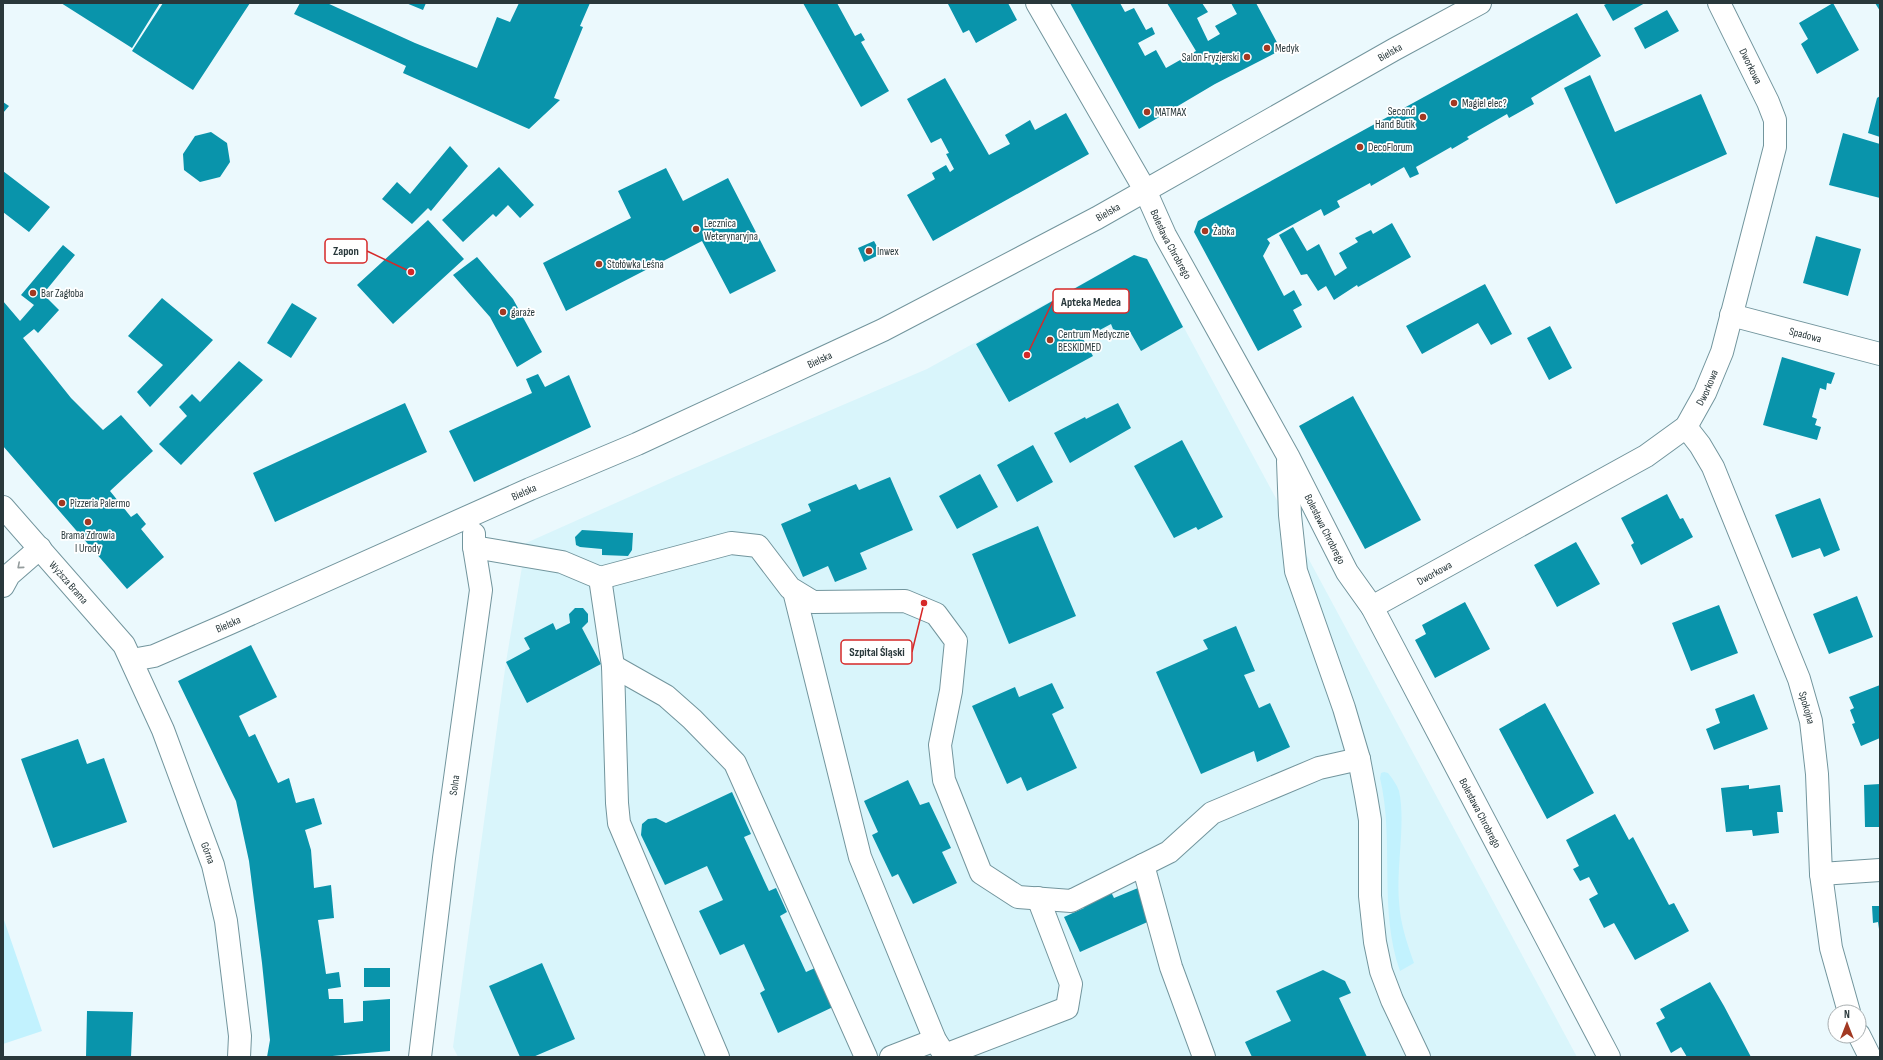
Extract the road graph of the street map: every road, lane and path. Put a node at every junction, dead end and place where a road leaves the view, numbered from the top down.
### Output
1 (1037, 3) edge
2 (1480, 3) edge
3 (1719, 3) edge
4 (1145, 190) junction
5 (1731, 315) junction
6 (1880, 354) edge
7 (1686, 427) junction
8 (1288, 456) junction
9 (3, 507) edge
10 (474, 514) junction
11 (474, 547) junction
12 (40, 548) junction
13 (600, 578) junction
14 (3, 586) edge
15 (794, 591) junction
16 (1372, 607) junction
17 (132, 660) junction
18 (613, 666) junction
19 (1359, 759) junction
20 (1143, 864) junction
21 (1880, 870) edge
22 (1821, 874) junction
23 (1038, 898) junction
24 (1847, 1004) edge
25 (422, 1033) junction
26 (1863, 1044) edge
27 (942, 1051) edge
28 (239, 1057) edge
29 (420, 1057) edge
30 (435, 1057) edge
31 (718, 1057) edge
32 (866, 1057) edge
33 (891, 1057) edge
34 (1204, 1057) edge
35 (1419, 1057) edge
36 (1609, 1057) edge
37 (1870, 1057) edge

1 - 4 street, Bolesława Chrobrego
2 - 4 street, Bielska
3 - 5 street, Dworkowa
4 - 8 street, Bolesława Chrobrego
4 - 10 street, Bielska
5 - 6 street, Spadowa
5 - 7 street, Dworkowa
7 - 16 street, Dworkowa
7 - 22 street, Spokojna
8 - 16 street, Bolesława Chrobrego
8 - 19 street
9 - 12 street, Wyższa Brama
10 - 11 street, Solna
10 - 17 street, Bielska
11 - 13 street
11 - 25 street, Solna
12 -> 14 street
12 - 17 street, Wyższa Brama
13 - 15 street
13 - 18 street
15 - 23 street
15 - 27 street
16 - 36 street, Bolesława Chrobrego
17 - 28 street, Górna
18 - 31 street
18 - 32 street
19 - 20 street
19 - 35 street
20 - 23 street
20 - 34 street
21 - 22 street
22 - 24 street, Spokojna
23 - 27 street
25 - 29 street, Solna
25 - 30 street
26 - 37 street
27 - 33 street

